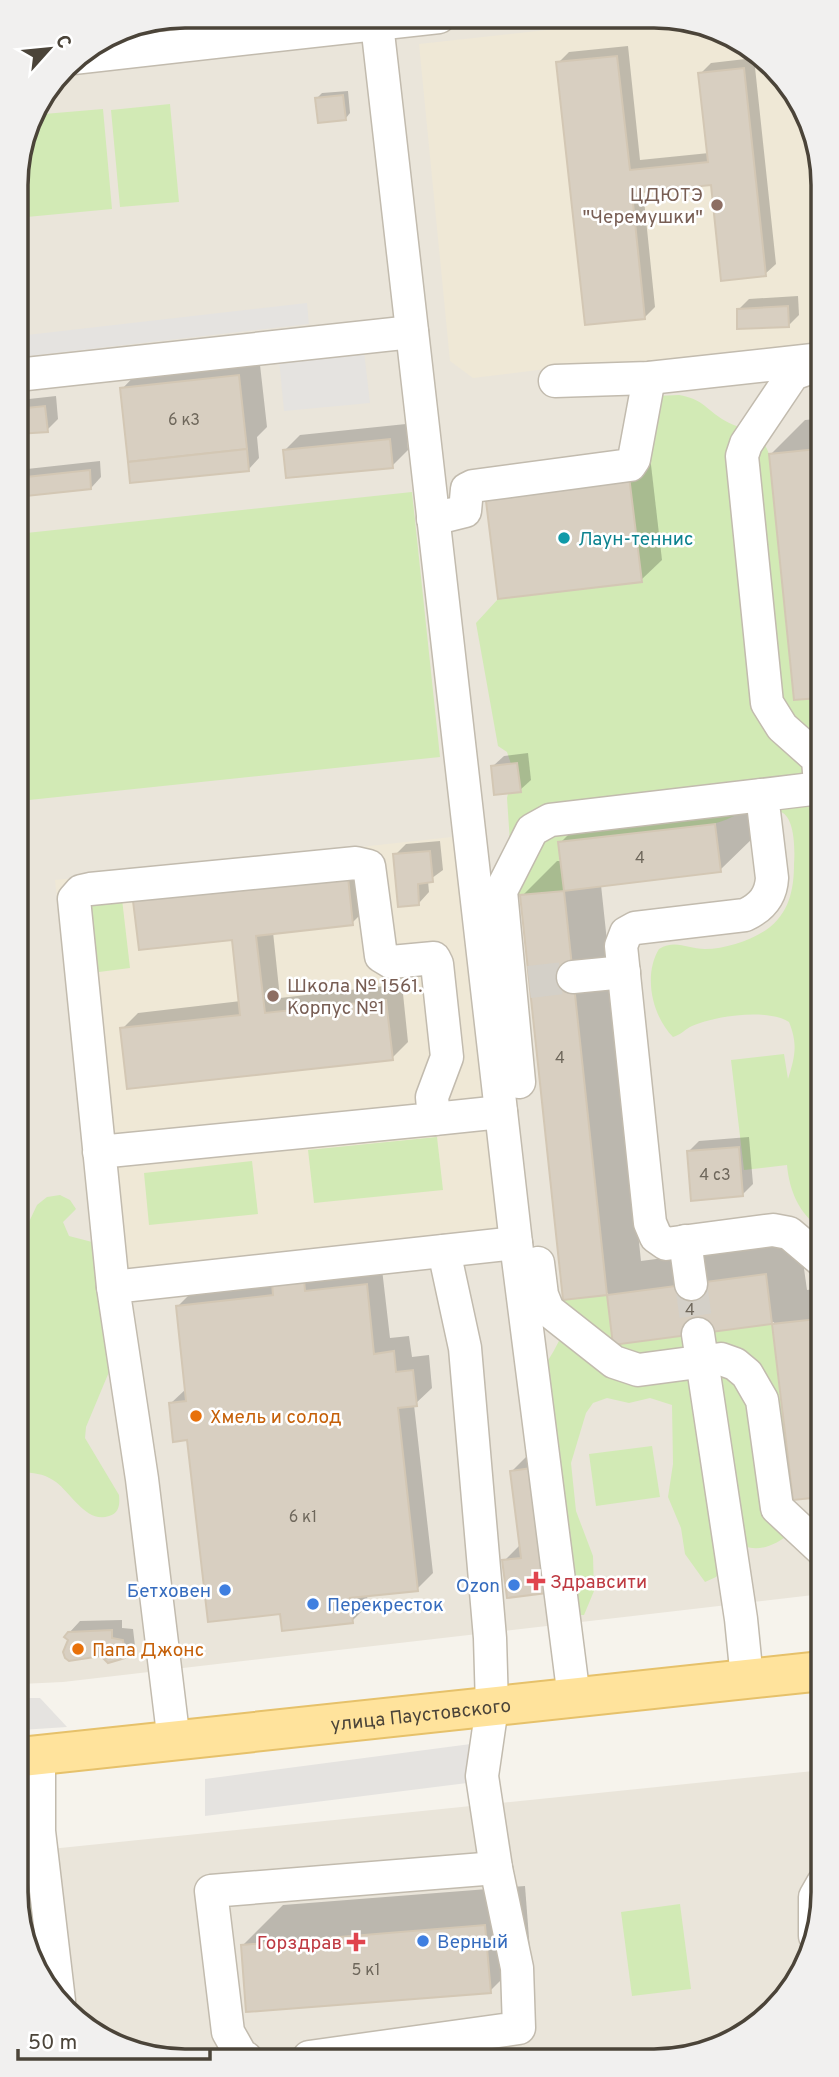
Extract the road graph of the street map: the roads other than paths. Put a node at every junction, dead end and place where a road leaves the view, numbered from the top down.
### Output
1 (341, 28) edge
2 (377, 28) edge
3 (96, 55) edge
4 (412, 332) junction
5 (811, 363) edge
6 (811, 365) edge
7 (28, 374) edge
8 (649, 378) junction
9 (555, 382) dead end
10 (433, 519) junction
11 (811, 754) edge
12 (811, 789) edge
13 (762, 795) junction
14 (624, 972) junction
15 (573, 977) tunnel mouth
16 (501, 1112) junction
17 (434, 1119) junction
18 (99, 1152) junction
19 (685, 1241) junction
20 (516, 1243) junction
21 (444, 1251) junction
22 (811, 1252) edge
23 (691, 1284) tunnel mouth
24 (113, 1287) junction
25 (699, 1348) junction
26 (811, 1540) edge
27 (811, 1672) edge
28 (747, 1679) junction
29 (573, 1698) junction
30 (492, 1707) junction
31 (174, 1742) junction
32 (30, 1757) edge
33 (496, 1868) junction
34 (57, 1983) edge
35 (238, 2049) edge
36 (367, 2049) edge

1 - 3 lane
2 - 4 lane
4 - 7 lane
4 - 10 lane
5 - 8 lane
6 - 11 lane
8 - 9 lane
8 - 10 lane
10 - 16 lane
12 - 13 lane
13 - 14 lane
13 - 25 lane
14 - 15 lane
14 - 19 lane
16 - 17 lane
16 - 20 lane
17 - 18 lane
17 - 18 lane
18 - 24 lane
19 - 22 lane
19 - 23 lane
20 - 21 lane
20 - 29 lane
21 - 24 lane
21 - 30 lane
24 - 31 lane
25 - 26 lane
25 - 28 lane
27 - 28 main road, улица Паустовского
28 - 29 main road, улица Паустовского
29 - 30 main road, улица Паустовского
30 - 31 main road, улица Паустовского
30 - 33 lane
31 - 32 main road, улица Паустовского
32 - 34 lane
33 - 35 lane
33 - 36 lane

